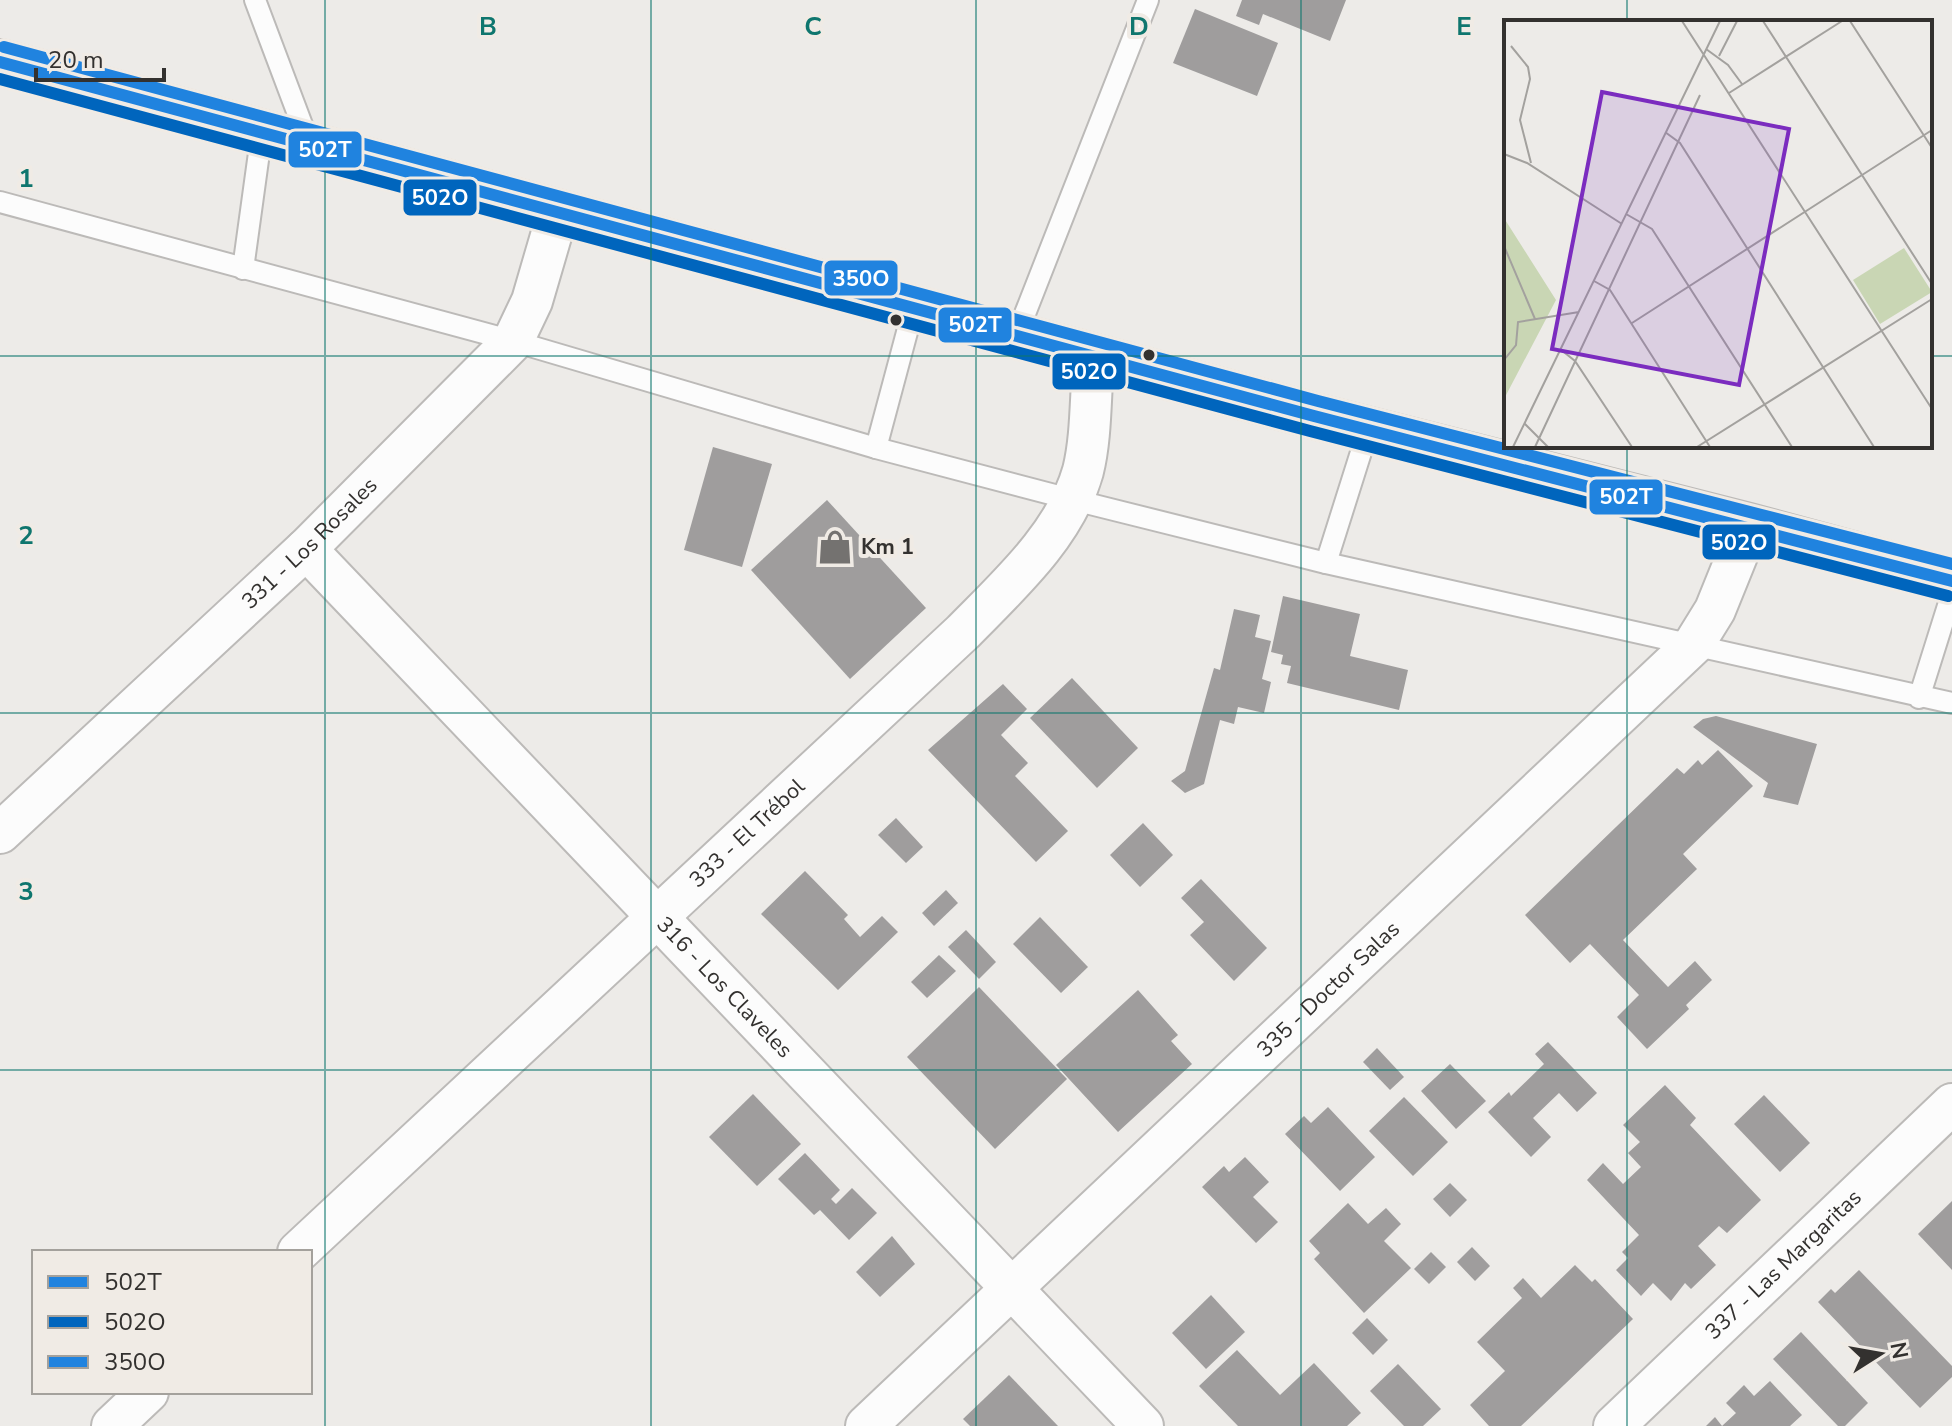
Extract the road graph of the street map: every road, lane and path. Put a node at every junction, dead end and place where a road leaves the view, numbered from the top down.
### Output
1 (255, 0) edge
2 (1148, 0) edge
3 (3, 71) edge
4 (262, 131) junction
5 (310, 146) junction
6 (0, 202) edge
7 (558, 212) junction
8 (243, 269) junction
9 (914, 306) junction
10 (1017, 334) junction
11 (513, 341) junction
12 (1094, 355) junction
13 (1368, 430) junction
14 (876, 448) junction
15 (1070, 499) junction
16 (1749, 526) junction
17 (306, 549) junction
18 (1326, 563) junction
19 (1952, 581) edge
20 (1952, 593) edge
21 (1694, 644) junction
22 (1919, 698) junction
23 (1952, 703) edge
24 (0, 833) edge
25 (657, 917) junction
26 (1952, 1104) edge
27 (300, 1250) edge
28 (1012, 1289) junction
29 (146, 1394) edge
30 (112, 1426) edge
31 (866, 1426) edge
32 (1143, 1426) edge
33 (1614, 1426) edge

1 - 5 lane
2 - 10 lane
3 - 4 main road
4 - 5 main road
4 - 8 lane
5 - 7 main road
6 - 8 lane
7 - 9 main road
7 - 11 street, 331 - Los Rosales
8 - 11 lane
9 - 10 main road
9 - 14 lane
10 - 12 main road
11 - 14 lane
11 - 17 street, 331 - Los Rosales
12 - 13 main road
12 - 15 street, 333 - El Trébol
13 - 16 main road
13 - 18 lane
14 - 15 lane
15 - 18 lane
15 - 25 street, 333 - El Trébol
16 - 19 main road
16 - 21 street, 335 - Doctor Salas
17 - 24 street, 331 - Los Rosales
17 - 25 street, 316 - Los Claveles
18 - 21 lane
20 - 22 lane
21 - 22 lane
21 - 28 street, 335 - Doctor Salas
22 - 23 lane
25 - 27 street, 333 - El Trébol
25 - 28 street, 316 - Los Claveles
26 - 33 street, 337 - Las Margaritas
28 - 31 street, 335 - Doctor Salas
28 - 32 street, 316 - Los Claveles
29 - 30 street

